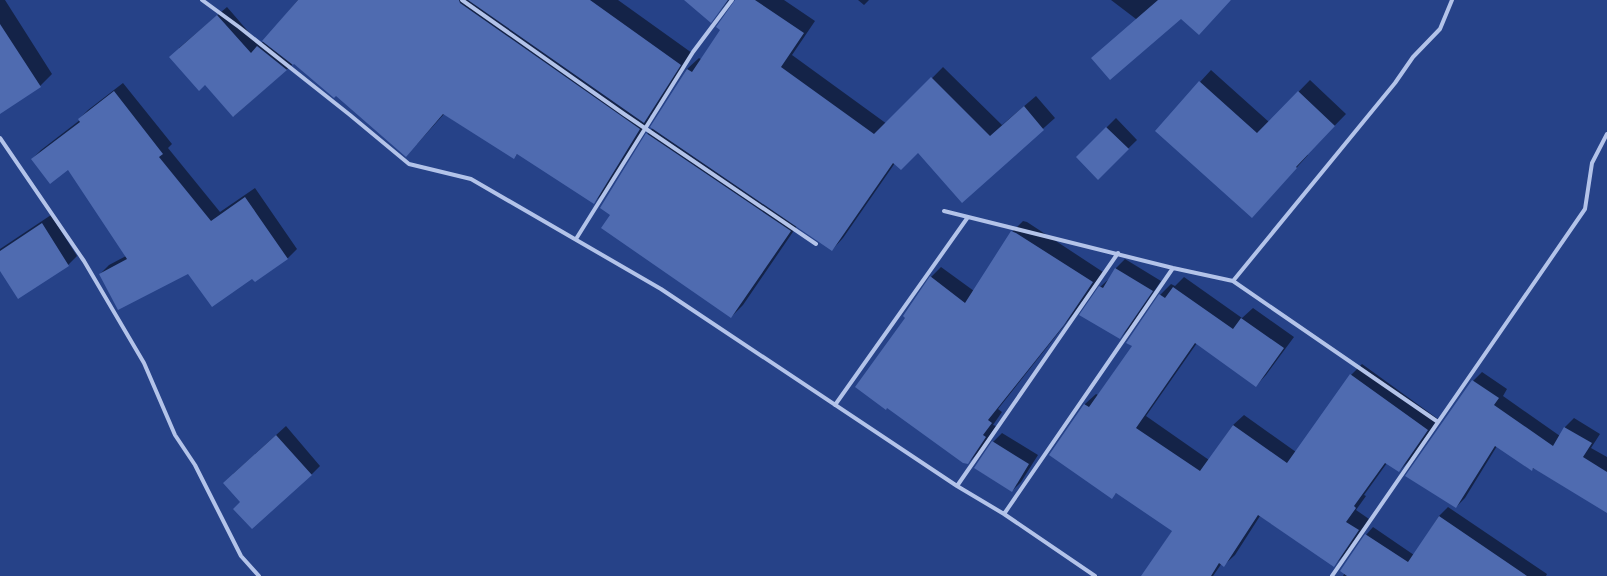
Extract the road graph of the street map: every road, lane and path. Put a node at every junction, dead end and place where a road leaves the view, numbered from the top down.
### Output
1 (202, 0) edge
2 (462, 0) edge
3 (732, 0) edge
4 (1452, 0) edge
5 (645, 128) junction
6 (1607, 134) edge
7 (0, 138) edge
8 (944, 211) dead end
9 (968, 217) junction
10 (576, 239) junction
11 (816, 244) dead end
12 (1118, 253) junction
13 (1173, 268) junction
14 (1233, 281) junction
15 (835, 405) junction
16 (1438, 422) junction
17 (957, 486) junction
18 (1004, 514) junction
19 (259, 576) edge
20 (1094, 576) edge
21 (1332, 576) edge

1 - 10 street
2 - 5 street
3 - 5 street
4 - 14 street
5 - 10 street
5 - 11 street
6 - 16 street
7 - 19 street
8 - 9 street
9 - 12 street
9 - 15 street
10 - 15 street
12 - 13 street
12 - 17 street
13 - 14 street
13 - 18 street
14 - 16 street
15 - 17 street
16 - 21 street
17 - 18 street
18 - 20 street

